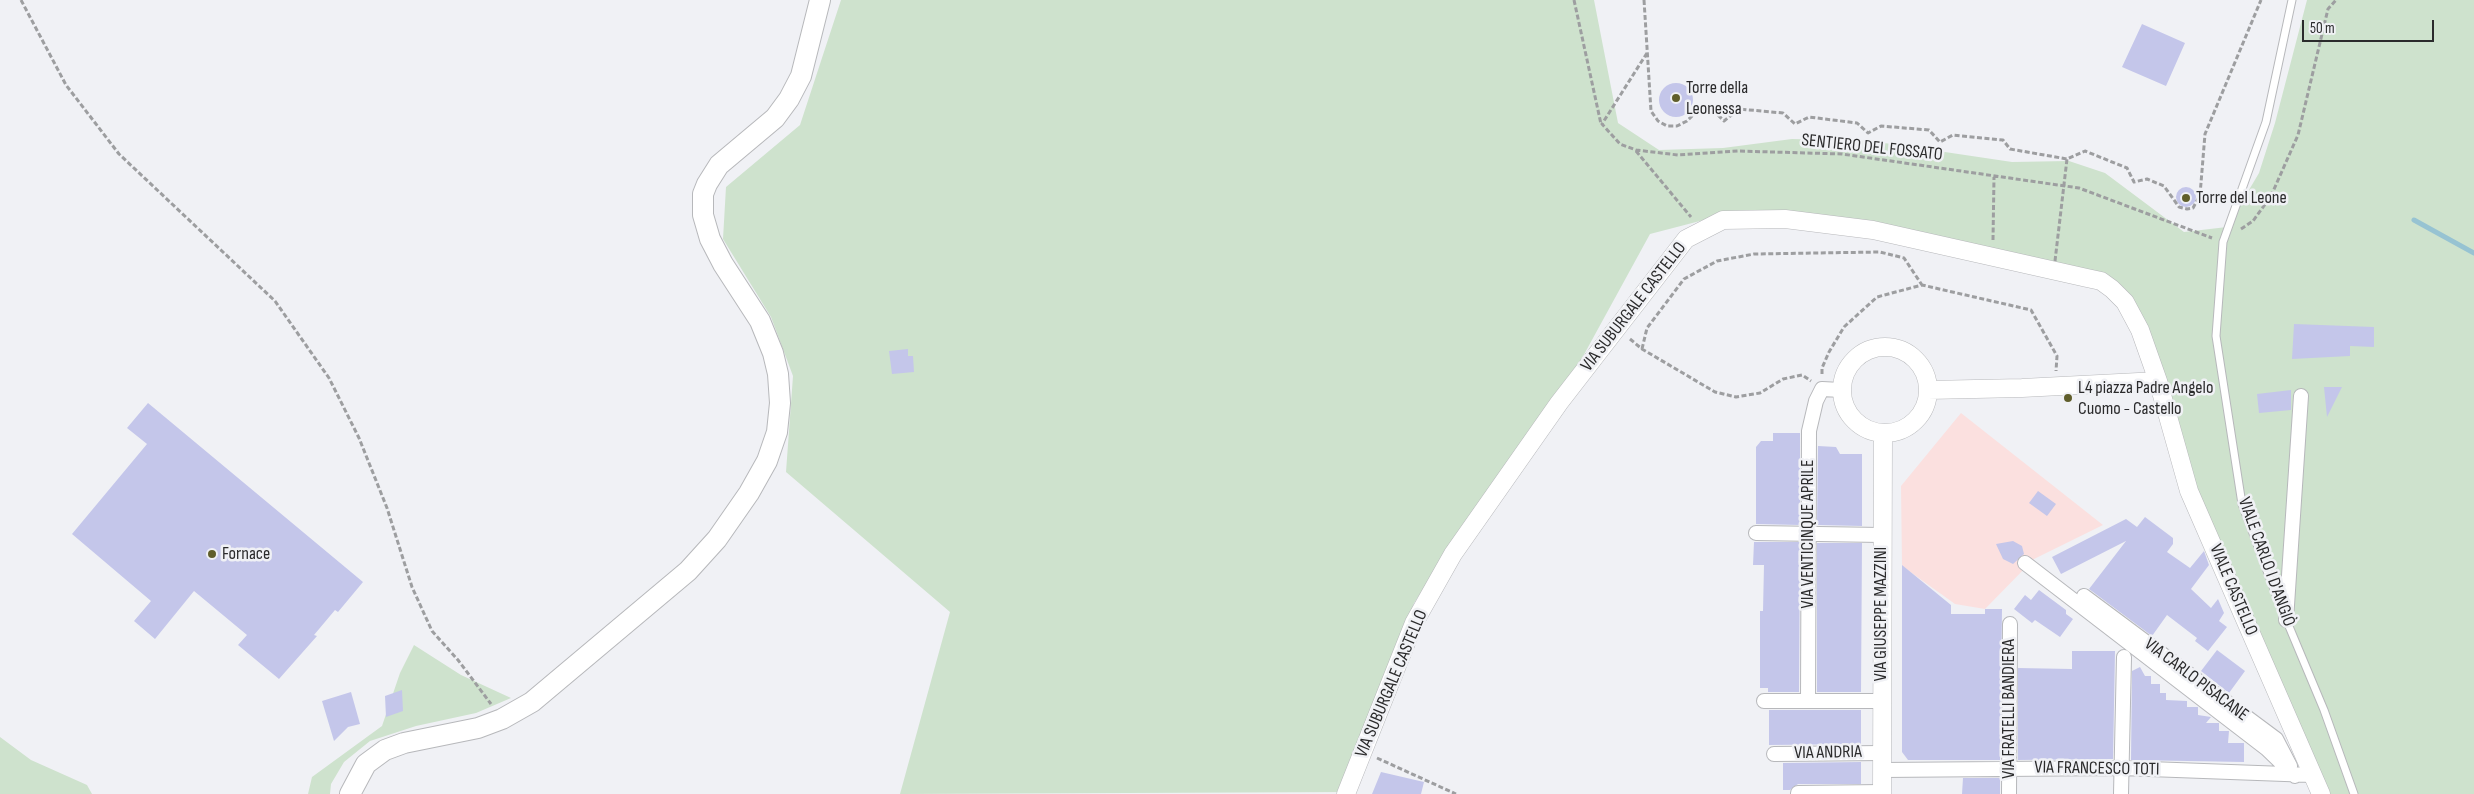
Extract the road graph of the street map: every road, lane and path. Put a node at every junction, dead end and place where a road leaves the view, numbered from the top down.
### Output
1 (21, 0) edge
2 (820, 0) edge
3 (1574, 0) edge
4 (1644, 0) edge
5 (2260, 0) edge
6 (2292, 0) edge
7 (2336, 0) edge
8 (1647, 53) junction
9 (1602, 124) junction
10 (1636, 150) junction
11 (2067, 159) junction
12 (1994, 177) junction
13 (1701, 231) junction
14 (2224, 242) junction
15 (1993, 246) dead end
16 (2055, 261) dead end
17 (1922, 285) junction
18 (1619, 328) junction
19 (1642, 349) junction
20 (2158, 381) junction
21 (2056, 387) junction
22 (1822, 389) junction
23 (1841, 390) junction
24 (1928, 390) junction
25 (2301, 396) dead end
26 (1883, 433) junction
27 (1756, 533) dead end
28 (1807, 534) junction
29 (1881, 535) junction
30 (2025, 563) dead end
31 (2084, 596) dead end
32 (2286, 620) junction
33 (2010, 624) dead end
34 (2124, 657) dead end
35 (1764, 701) dead end
36 (1808, 701) junction
37 (1882, 701) junction
38 (502, 719) junction
39 (1363, 752) junction
40 (1774, 754) dead end
41 (1883, 762) junction
42 (2122, 768) junction
43 (2009, 769) junction
44 (2304, 775) junction
45 (1798, 793) edge
46 (1882, 793) edge
47 (350, 794) edge
48 (1346, 794) edge
49 (1456, 794) edge
50 (2009, 794) edge
51 (2121, 794) edge
52 (2321, 794) edge
53 (2354, 794) edge

1 - 38 path
2 - 38 main road
3 - 9 path
4 - 8 path
5 - 11 path
6 - 14 lane, VIALE CARLO I D'ANGIÒ
7 - 14 path
8 - 9 path
8 - 11 path
9 - 10 path, SENTIERO DEL FOSSATO
10 - 12 path, SENTIERO DEL FOSSATO
10 - 13 path
11 - 16 path, bridge
12 - 14 path, SENTIERO DEL FOSSATO
12 - 15 path
13 - 18 street, VIA SUBURGALE CASTELLO
13 - 20 street, VIA SUBURGALE CASTELLO
14 - 32 lane, VIALE CARLO I D'ANGIÒ
17 - 19 path
17 - 21 path
17 - 22 path
18 - 19 path
18 - 39 street, VIA SUBURGALE CASTELLO
19 - 22 path
20 - 21 street
20 - 44 street, VIALE CASTELLO
21 - 24 street
22 - 23 street
22 - 28 street, VIA VENTICINQUE APRILE
23 - 24 street
23 - 26 street
24 - 26 street
25 - 32 street
26 - 29 street, VIA GIUSEPPE MAZZINI
27 - 28 street
28 - 29 street
28 - 36 street, VIA VENTICINQUE APRILE
29 - 37 street, VIA GIUSEPPE MAZZINI
30 - 44 street
31 - 44 street, VIA CARLO PISACANE
32 - 53 lane, VIALE CARLO I D'ANGIÒ
33 - 43 street, VIA FRATELLI BANDIERA
34 - 42 street
35 - 36 street
36 - 37 street
37 - 41 street, VIA GIUSEPPE MAZZINI
38 - 47 main road
39 - 48 street, VIA SUBURGALE CASTELLO
39 - 49 path
40 - 41 street, VIA ANDRIA
41 - 43 street, VIA FRANCESCO TOTI
41 - 46 street, VIA GIUSEPPE MAZZINI
42 - 43 street, VIA FRANCESCO TOTI
42 - 44 street, VIA FRANCESCO TOTI
42 - 51 street
43 - 50 street, VIA FRATELLI BANDIERA
44 - 52 street, VIALE CASTELLO
45 - 46 street

